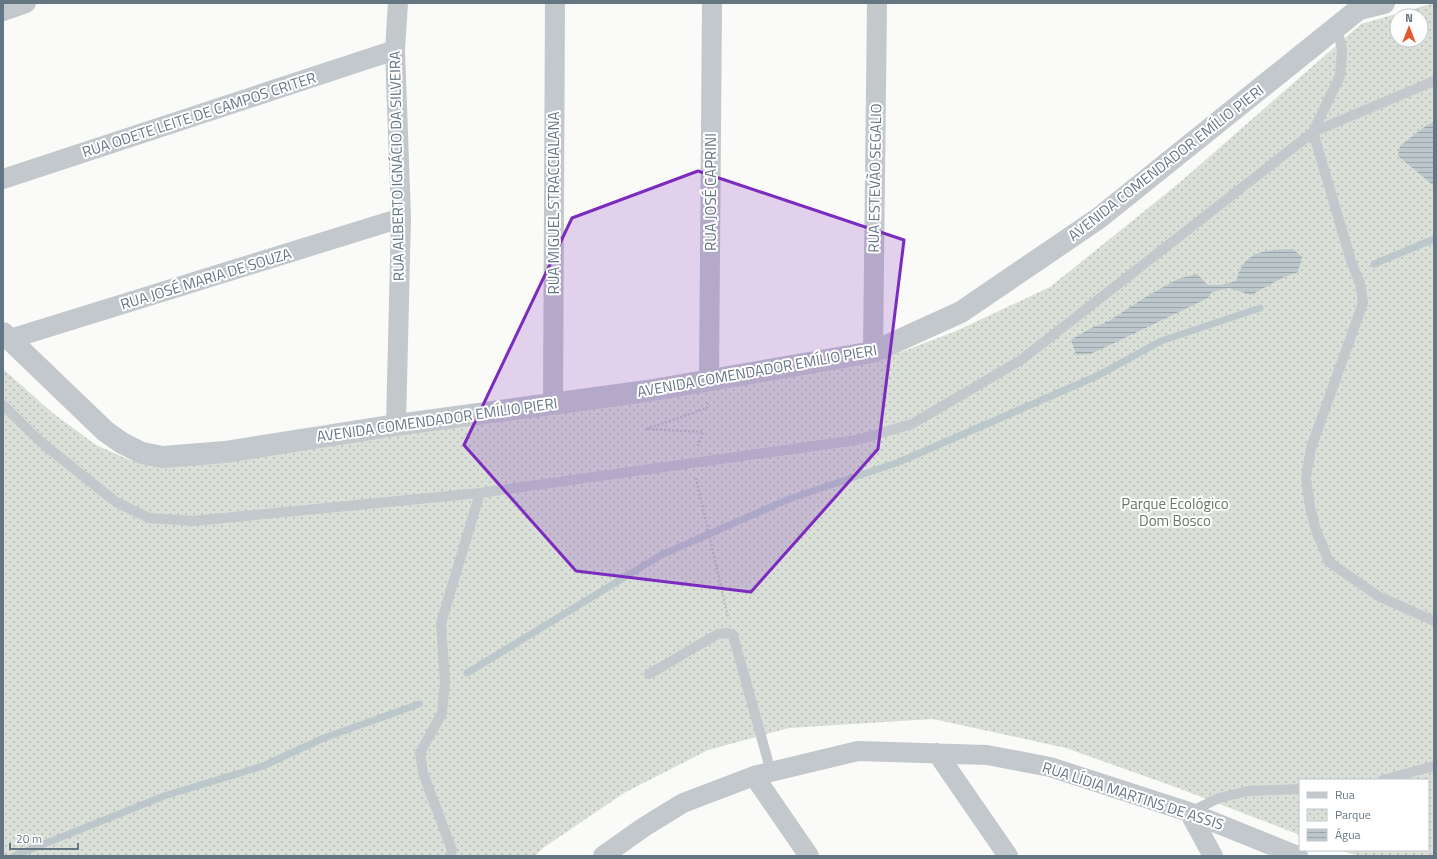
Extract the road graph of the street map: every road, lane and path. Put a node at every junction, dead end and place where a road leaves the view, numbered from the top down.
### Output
1 (26, 3) edge
2 (398, 3) edge
3 (555, 3) edge
4 (712, 3) edge
5 (877, 3) edge
6 (1384, 3) edge
7 (1359, 6) edge
8 (3, 11) edge
9 (1337, 26) junction
10 (395, 50) junction
11 (1434, 81) edge
12 (1314, 132) junction
13 (3, 179) edge
14 (401, 218) junction
15 (6, 336) edge
16 (874, 352) junction
17 (709, 381) junction
18 (553, 404) junction
19 (3, 405) edge
20 (396, 425) junction
21 (693, 463) junction
22 (480, 493) junction
23 (1434, 621) edge
24 (733, 635) junction
25 (649, 674) dead end
26 (937, 753) junction
27 (1434, 766) edge
28 (763, 774) junction
29 (1387, 779) edge
30 (1299, 789) edge
31 (1189, 812) junction
32 (609, 854) edge
33 (451, 856) edge
34 (809, 856) edge
35 (1008, 856) edge
36 (1213, 856) edge
37 (1298, 856) edge

1 - 8 street
2 - 10 street, RUA ALBERTO IGNÁCIO DA SILVEIRA
3 - 18 street, RUA MIGUEL STRACCIALANA
4 - 17 street, RUA JOSÉ CAPRINI
5 - 16 street, RUA ESTEVÃO SEGALIO
6 - 7 street, AVENIDA COMENDADOR EMÍLIO PIERI
7 - 9 street, AVENIDA COMENDADOR EMÍLIO PIERI
9 - 12 lane
9 - 16 street, AVENIDA COMENDADOR EMÍLIO PIERI
10 - 13 street, RUA ODETE LEITE DE CAMPOS CRITER
10 - 14 street, RUA ALBERTO IGNÁCIO DA SILVEIRA
11 - 12 lane
12 - 21 lane
12 - 23 lane
14 - 15 street, RUA JOSÉ MARIA DE SOUZA
14 - 20 street, RUA ALBERTO IGNÁCIO DA SILVEIRA
15 - 20 street, AVENIDA COMENDADOR EMÍLIO PIERI
16 - 17 street, AVENIDA COMENDADOR EMÍLIO PIERI
17 - 18 street, AVENIDA COMENDADOR EMÍLIO PIERI
17 - 21 path
18 - 20 street, AVENIDA COMENDADOR EMÍLIO PIERI
19 - 22 lane
21 - 22 lane
21 - 24 path
22 - 33 lane
24 - 25 lane
24 - 28 lane
26 - 28 street, RUA LÍDIA MARTINS DE ASSIS
26 - 31 street, RUA LÍDIA MARTINS DE ASSIS
26 - 35 street
27 - 29 lane
28 - 32 street, RUA LÍDIA MARTINS DE ASSIS
28 - 34 street
30 - 31 lane
31 - 36 street
31 - 37 street, RUA LÍDIA MARTINS DE ASSIS

